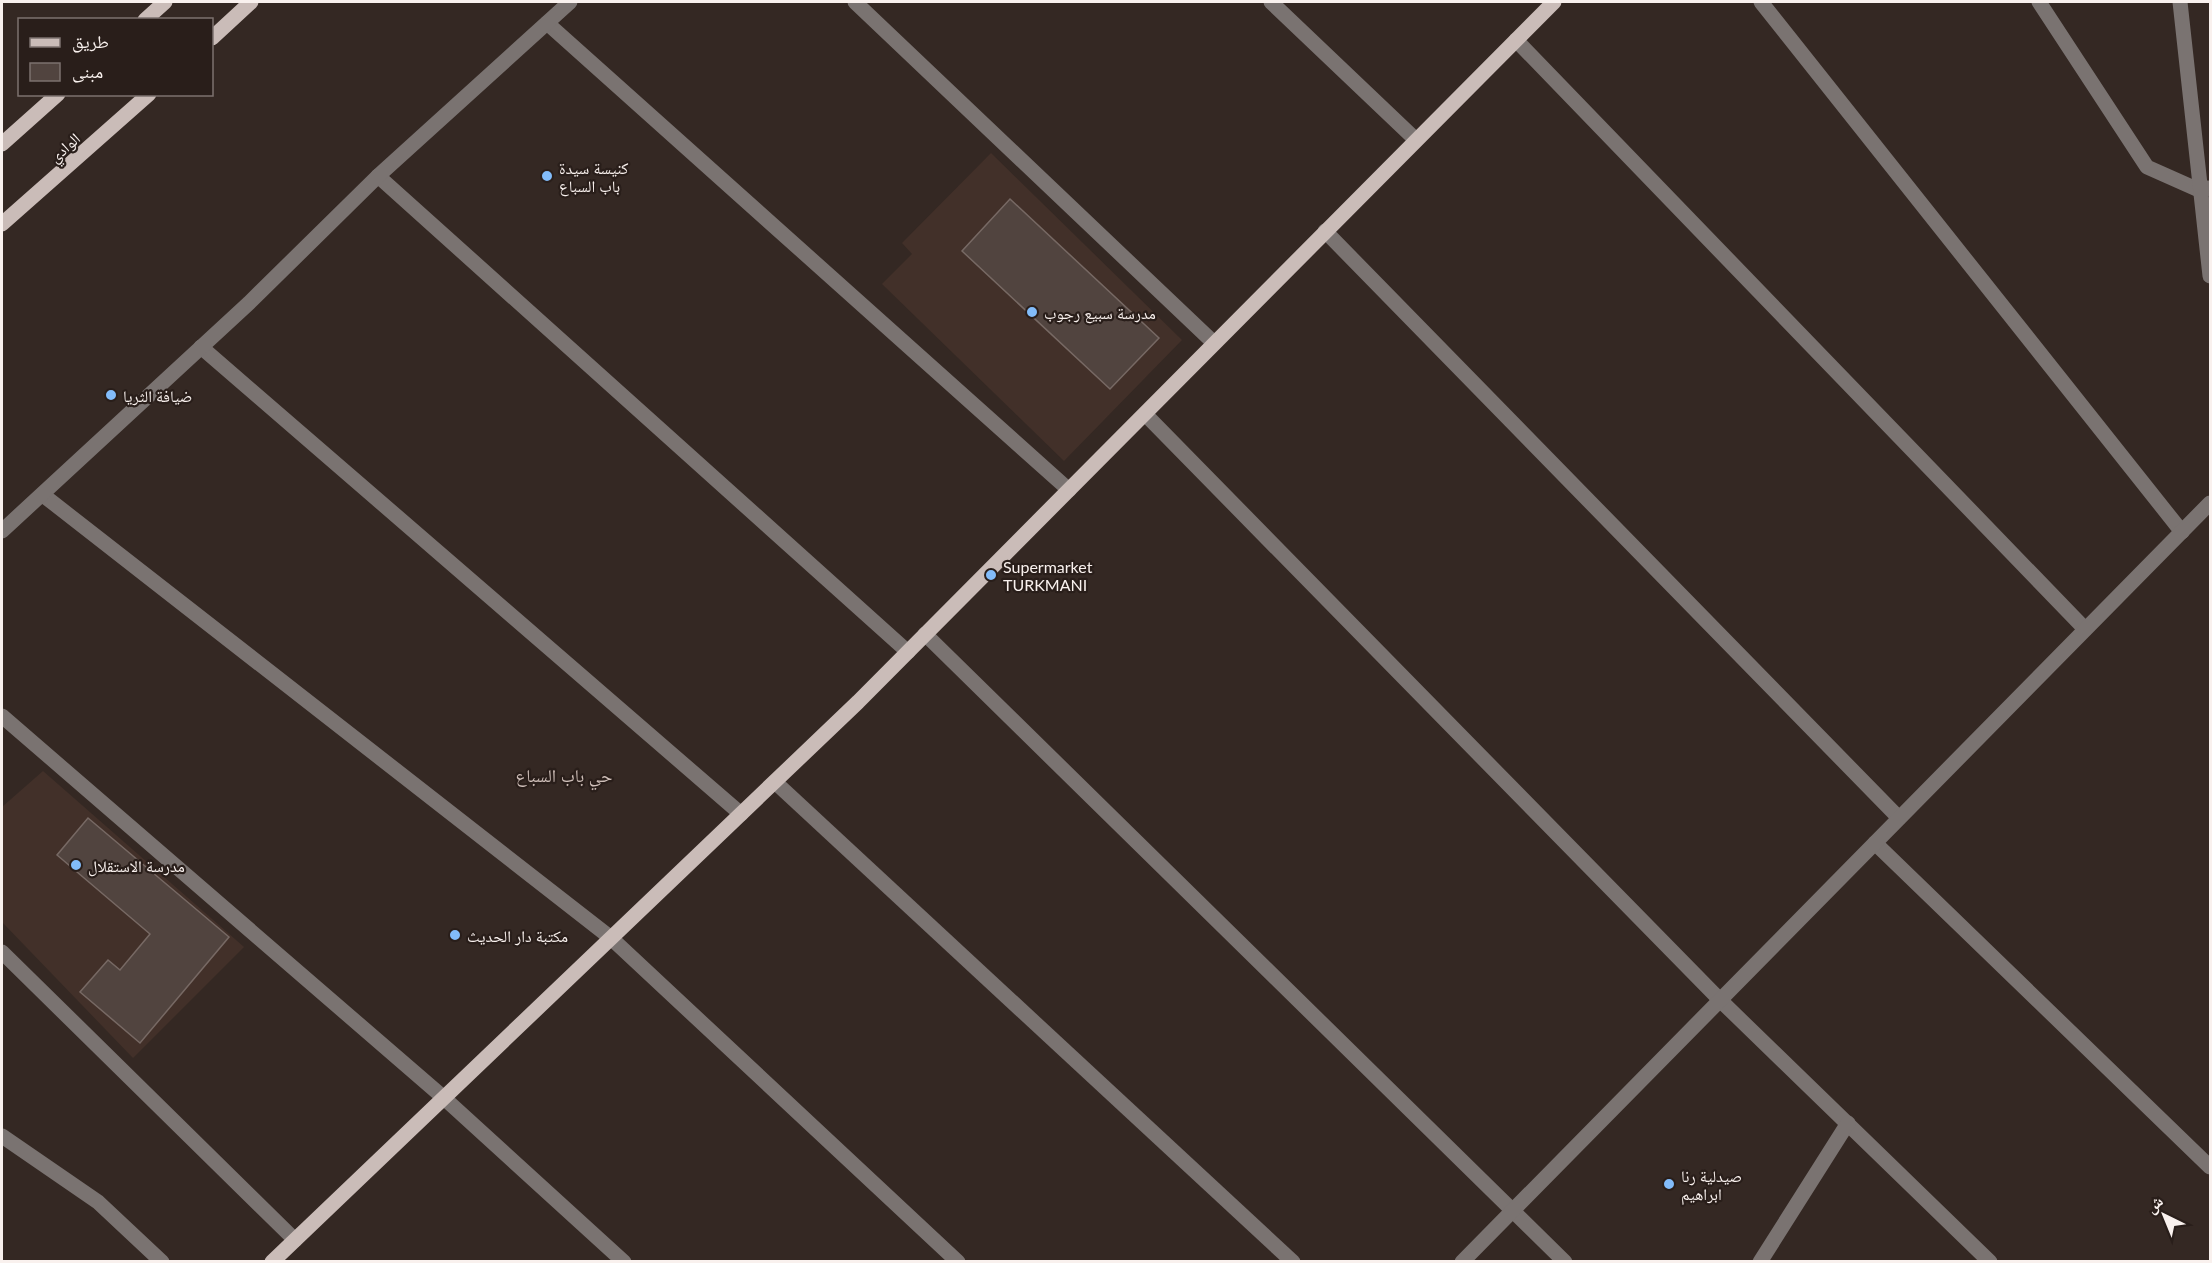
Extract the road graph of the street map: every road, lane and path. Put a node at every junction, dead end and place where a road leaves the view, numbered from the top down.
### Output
1 (165, 2) edge
2 (251, 2) edge
3 (570, 2) edge
4 (855, 2) edge
5 (1271, 2) edge
6 (1554, 2) edge
7 (1761, 2) edge
8 (2038, 2) edge
9 (2180, 2) edge
10 (147, 18) edge
11 (547, 22) junction
12 (213, 37) edge
13 (1516, 40) junction
14 (56, 96) edge
15 (147, 96) edge
16 (1416, 140) junction
17 (2, 144) edge
18 (378, 176) junction
19 (2206, 189) edge
20 (2, 224) edge
21 (1325, 231) junction
22 (2211, 276) edge
23 (1214, 343) junction
24 (201, 347) junction
25 (1144, 414) junction
26 (1069, 490) junction
27 (43, 495) junction
28 (2211, 503) edge
29 (2, 531) edge
30 (2182, 532) junction
31 (2085, 629) junction
32 (925, 634) junction
33 (908, 652) junction
34 (2, 716) edge
35 (775, 782) junction
36 (741, 814) junction
37 (1899, 818) junction
38 (1875, 843) junction
39 (611, 938) junction
40 (2, 952) edge
41 (1720, 1000) junction
42 (444, 1098) junction
43 (1848, 1124) junction
44 (2, 1136) edge
45 (2211, 1167) edge
46 (1512, 1211) junction
47 (295, 1240) junction
48 (273, 1261) edge
49 (1990, 1261) edge
50 (162, 1262) edge
51 (624, 1262) edge
52 (958, 1262) edge
53 (1293, 1262) edge
54 (1462, 1262) edge
55 (1565, 1262) edge
56 (1761, 1262) edge

1 - 10 main road
2 - 12 main road
3 - 11 street
4 - 23 street
5 - 16 street
6 - 13 main road
7 - 30 street
8 - 19 street
9 - 19 street
11 - 18 street
11 - 26 street
13 - 16 main road
13 - 31 street
14 - 17 main road
15 - 20 main road, الوادي
16 - 21 main road
18 - 24 street
18 - 33 street
19 - 22 street
21 - 23 main road
21 - 37 street
23 - 25 main road
24 - 27 street
24 - 36 street
25 - 26 main road
25 - 41 street
26 - 32 main road
27 - 29 street
27 - 39 street
28 - 30 street
30 - 31 street
31 - 37 street
32 - 33 main road
32 - 46 street
33 - 35 main road
34 - 42 street
35 - 36 main road
35 - 53 street
36 - 39 main road
37 - 38 street
38 - 41 street
38 - 45 street
39 - 42 main road
39 - 52 street
40 - 47 street
41 - 43 street
41 - 46 street
42 - 47 main road
42 - 51 street
43 - 49 street
43 - 56 street
44 - 50 street
46 - 54 street
46 - 55 street
47 - 48 main road

